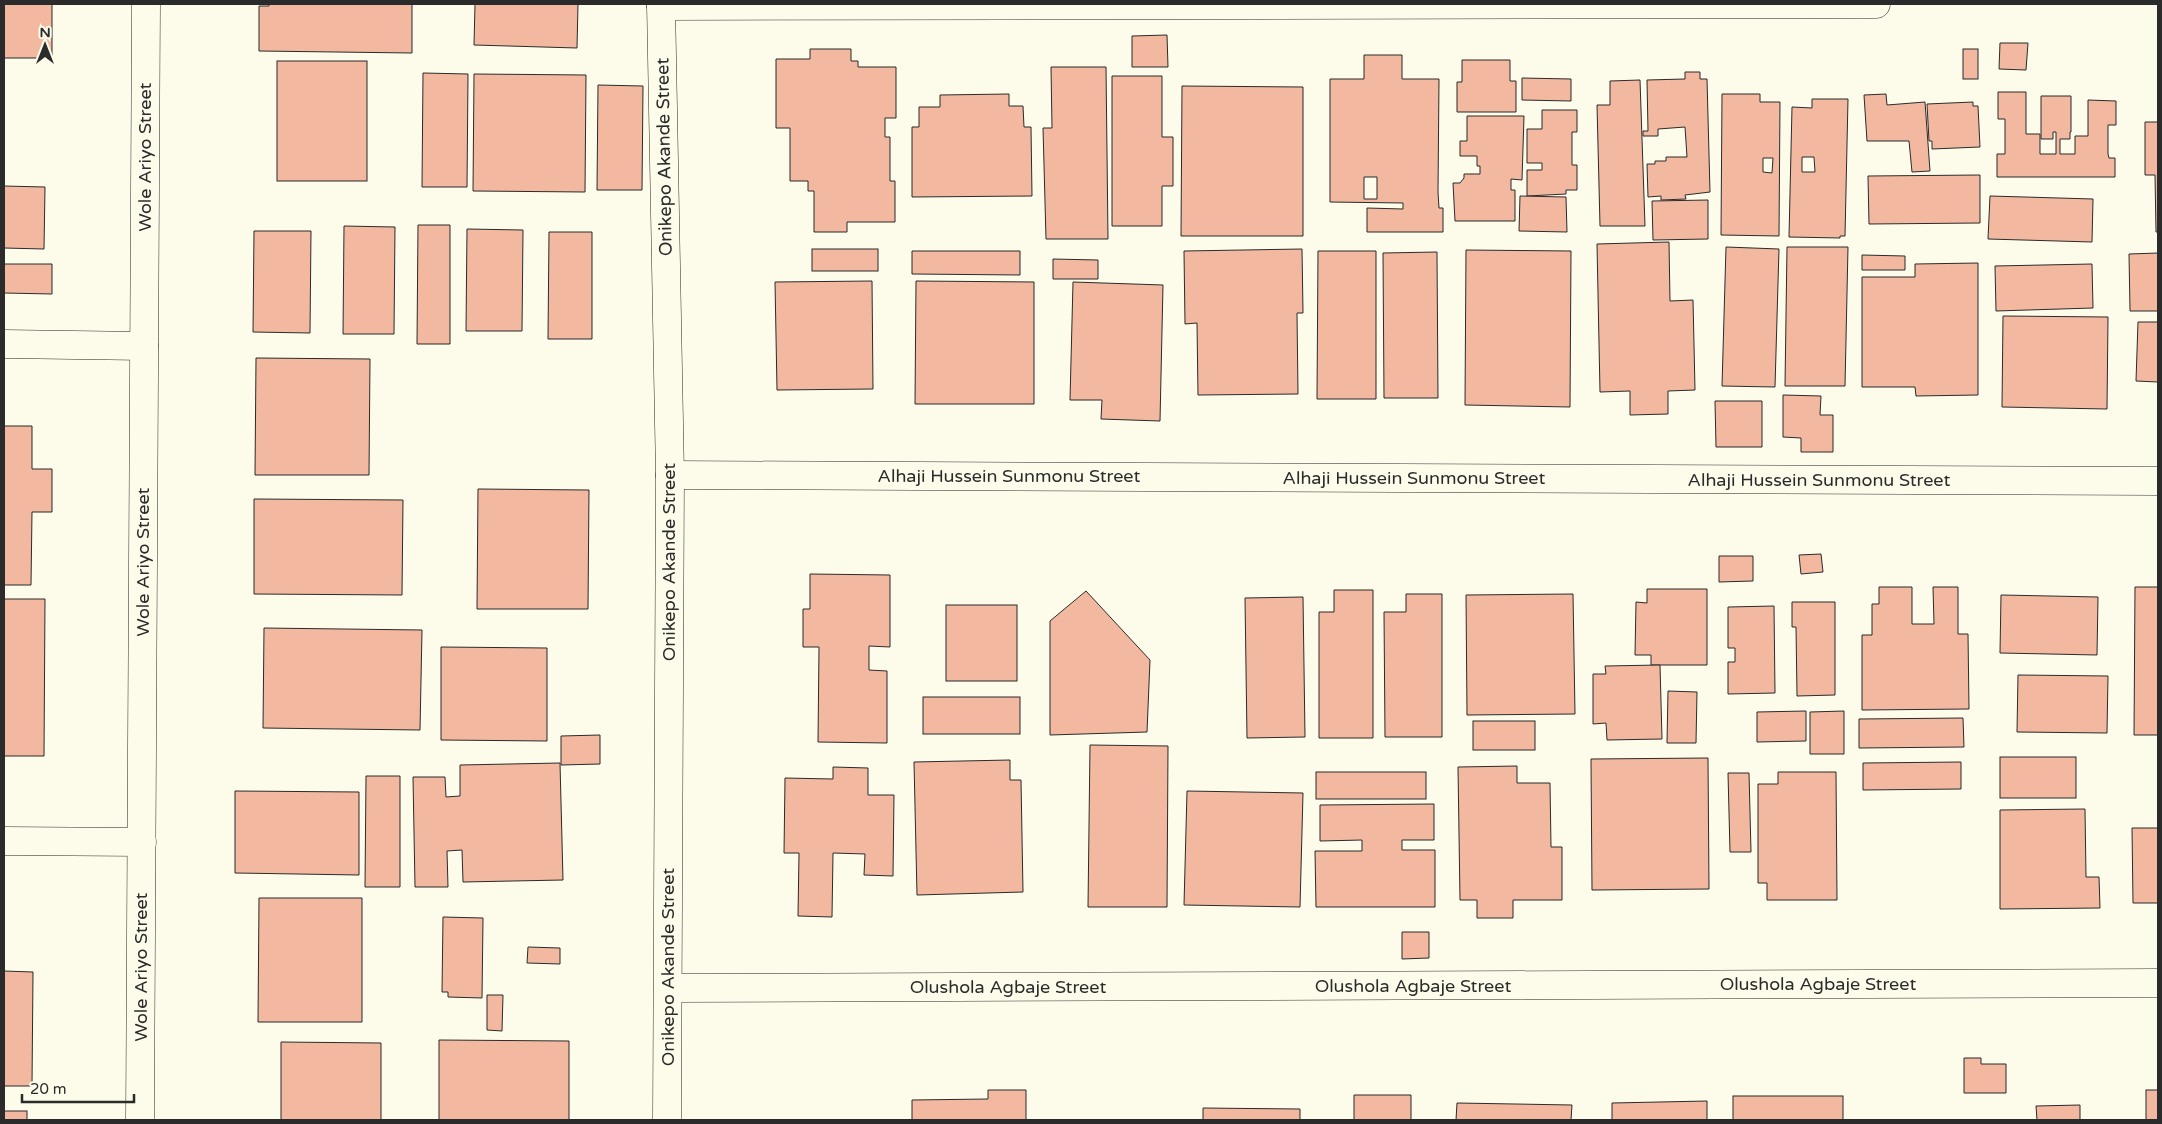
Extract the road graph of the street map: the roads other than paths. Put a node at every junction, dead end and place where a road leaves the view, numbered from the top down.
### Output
1 (146, 4) edge
2 (1773, 4) edge
3 (1876, 4) edge
4 (661, 5) edge
5 (1225, 5) edge
6 (4, 344) edge
7 (144, 346) junction
8 (670, 475) junction
9 (2158, 481) edge
10 (4, 841) edge
11 (142, 842) junction
12 (2158, 983) edge
13 (668, 988) junction
14 (140, 1120) edge
15 (667, 1120) edge

1 - 7 street, Wole Ariyo Street
2 - 3 street
2 - 5 street
4 - 5 street
4 - 8 street, Onikepo Akande Street
6 - 7 street
7 - 11 street, Wole Ariyo Street
8 - 9 street, Alhaji Hussein Sunmonu Street
8 - 13 street, Onikepo Akande Street
10 - 11 street
11 - 14 street, Wole Ariyo Street
12 - 13 street, Olushola Agbaje Street
13 - 15 street, Onikepo Akande Street

